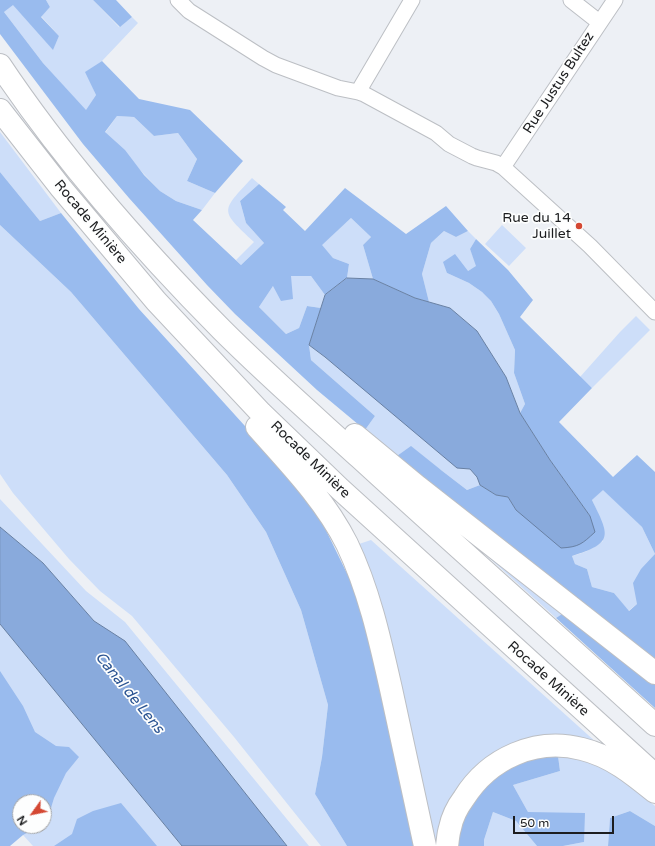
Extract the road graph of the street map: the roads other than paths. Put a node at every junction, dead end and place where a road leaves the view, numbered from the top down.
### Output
1 (178, 0) edge
2 (412, 0) edge
3 (571, 0) edge
4 (615, 0) edge
5 (600, 22) junction
6 (0, 65) edge
7 (358, 92) junction
8 (0, 110) edge
9 (503, 167) junction
10 (655, 312) edge
11 (223, 331) junction
12 (200, 348) junction
13 (655, 673) edge
14 (655, 725) edge
15 (655, 776) edge
16 (655, 792) edge
17 (425, 846) edge
18 (447, 846) edge

1 - 7 street
2 - 7 street
3 - 5 street
4 - 5 street, Rue Justus Bultez
5 - 9 street, Rue Justus Bultez
6 - 11 highway, Rocade Minière
7 - 9 street
8 - 12 highway, Rocade Minière
9 - 10 street
11 - 13 highway
11 - 14 highway, Rocade Minière
12 - 15 highway, Rocade Minière
12 - 17 highway
16 - 18 highway

